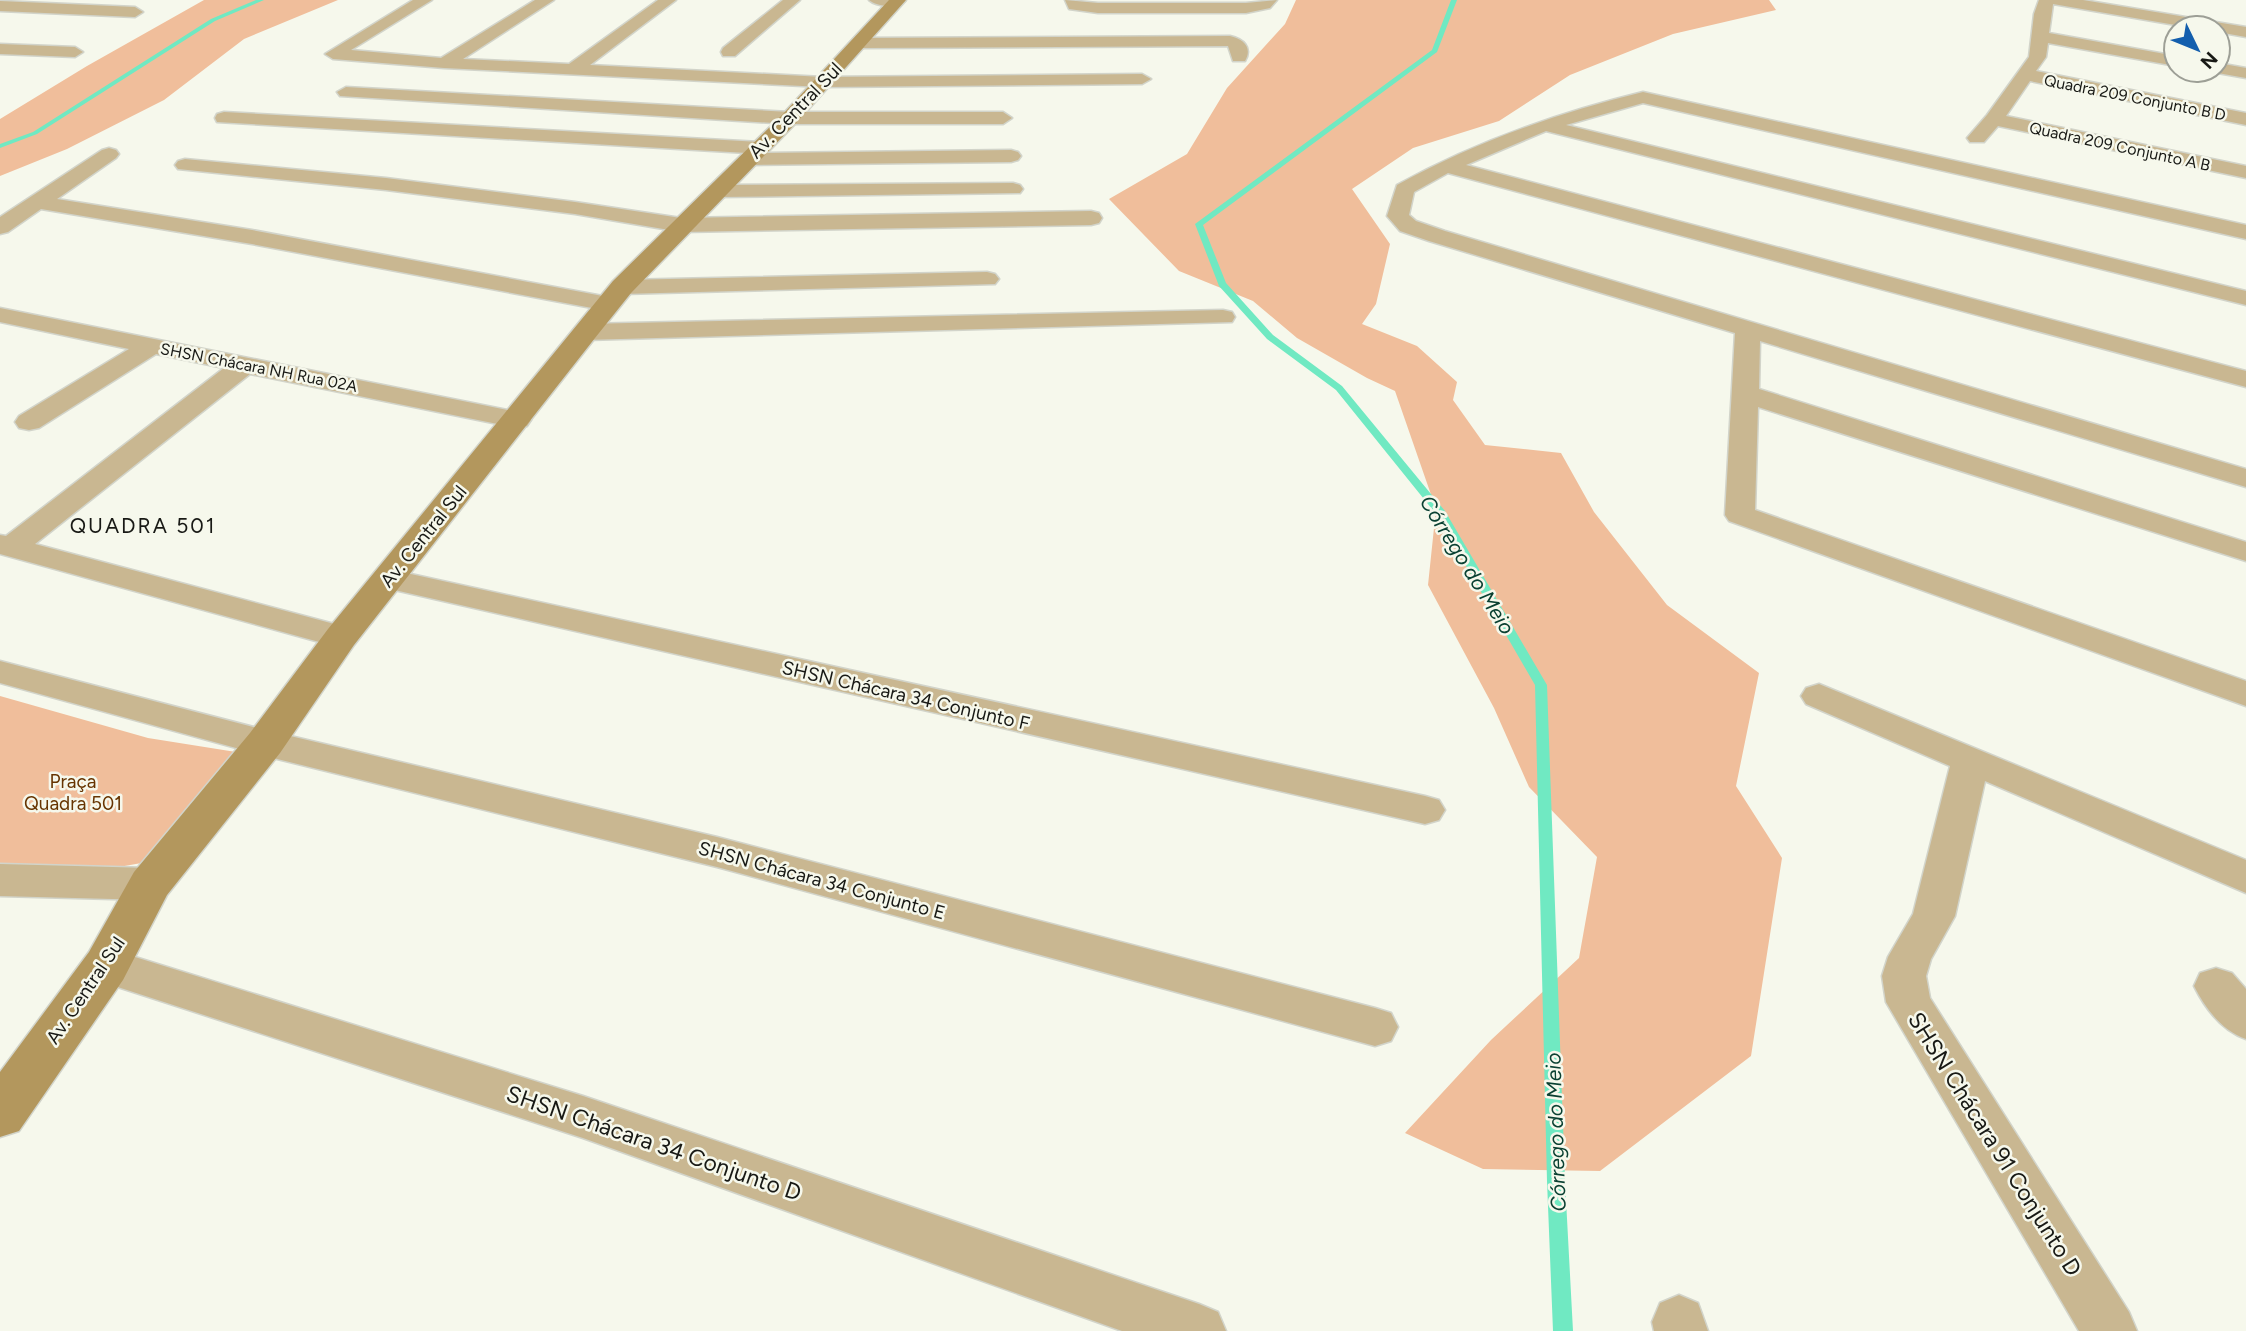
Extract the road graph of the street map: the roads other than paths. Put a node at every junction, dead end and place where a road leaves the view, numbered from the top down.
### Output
1 (424, 0) edge
2 (545, 0) edge
3 (668, 0) edge
4 (792, 0) edge
5 (877, 0) edge
6 (897, 0) edge
7 (1073, 0) edge
8 (1269, 0) edge
9 (2047, 0) edge
10 (2055, 0) edge
11 (0, 6) edge
12 (135, 12) dead end
13 (2246, 32) edge
14 (2039, 36) junction
15 (859, 43) junction
16 (0, 49) edge
17 (75, 52) dead end
18 (729, 52) dead end
19 (1239, 57) dead end
20 (2162, 58) edge
21 (390, 60) junction
22 (1084, 61) junction
23 (444, 63) junction
24 (572, 70) junction
25 (2023, 74) junction
26 (1142, 79) dead end
27 (822, 82) junction
28 (224, 118) dead end
29 (790, 118) junction
30 (1003, 118) dead end
31 (1994, 119) junction
32 (2246, 119) edge
33 (1544, 125) junction
34 (1977, 138) dead end
35 (754, 153) junction
36 (108, 154) dead end
37 (1011, 156) dead end
38 (185, 164) dead end
39 (1446, 166) junction
40 (2246, 172) edge
41 (1013, 189) dead end
42 (717, 191) junction
43 (38, 202) junction
44 (1091, 218) dead end
45 (681, 225) junction
46 (0, 227) edge
47 (2246, 232) edge
48 (987, 279) dead end
49 (615, 295) junction
50 (2246, 298) edge
51 (0, 315) edge
52 (1223, 317) dead end
53 (1748, 328) junction
54 (585, 332) junction
55 (151, 346) junction
56 (245, 365) junction
57 (2246, 379) edge
58 (1746, 394) junction
59 (517, 420) junction
60 (29, 422) dead end
61 (2246, 478) edge
62 (6, 545) edge
63 (2246, 552) edge
64 (388, 579) junction
65 (341, 637) junction
66 (0, 672) edge
67 (2246, 694) edge
68 (1819, 696) dead end
69 (265, 743) junction
70 (1970, 762) junction
71 (1425, 810) dead end
72 (2246, 877) edge
73 (0, 880) edge
74 (150, 884) junction
75 (106, 966) junction
76 (2217, 986) dead end
77 (2246, 1020) edge
78 (1375, 1027) dead end
79 (0, 1114) edge
80 (1199, 1331) edge
81 (2110, 1331) edge

1 - 21 street
2 - 23 street
3 - 24 street
4 - 18 street
5 - 6 street
6 - 15 street, Av. Central Sul
7 - 8 street
9 - 14 street
10 - 13 street
11 - 12 street
14 - 20 street
14 - 25 street
15 - 22 street
15 - 27 street, Av. Central Sul
16 - 17 street
19 - 22 street
21 - 23 street
21 - 29 street
22 - 26 street
22 - 27 street
23 - 24 street
24 - 27 street
25 - 31 street
25 - 32 street, Quadra 209 Conjunto B D
27 - 29 street, Av. Central Sul
28 - 35 street
29 - 30 street
29 - 35 street, Av. Central Sul
31 - 34 street
31 - 40 street, Quadra 209 Conjunto A B
33 - 39 street
33 - 47 street
33 - 50 street
35 - 37 street
35 - 42 street, Av. Central Sul
36 - 43 street
38 - 45 street
39 - 53 street
39 - 57 street
41 - 42 street
42 - 45 street, Av. Central Sul
43 - 46 street
43 - 49 street
44 - 45 street
45 - 49 street, Av. Central Sul
48 - 49 street
49 - 54 street, Av. Central Sul
51 - 55 street, SHSN Chácara NH Rua 02A
52 - 54 street
53 - 58 street
53 - 61 street
54 - 59 street, Av. Central Sul
55 - 56 street, SHSN Chácara NH Rua 02A
55 - 60 street
56 - 59 street, SHSN Chácara NH Rua 02A
56 - 62 street
58 - 63 street
58 - 67 street
59 - 64 street, Av. Central Sul
62 - 65 street
64 - 65 street, Av. Central Sul
64 - 71 street, SHSN Chácara 34 Conjunto F
65 - 69 street, Av. Central Sul
66 - 69 street, SHSN Chácara 34 Conjunto E
68 - 70 street
69 - 74 street, Av. Central Sul
69 - 78 street, SHSN Chácara 34 Conjunto E
70 - 72 street
70 - 81 street, SHSN Chácara 91 Conjunto D
73 - 74 street
74 - 75 street, Av. Central Sul
75 - 79 street, Av. Central Sul
75 - 80 street, SHSN Chácara 34 Conjunto D
76 - 77 street

